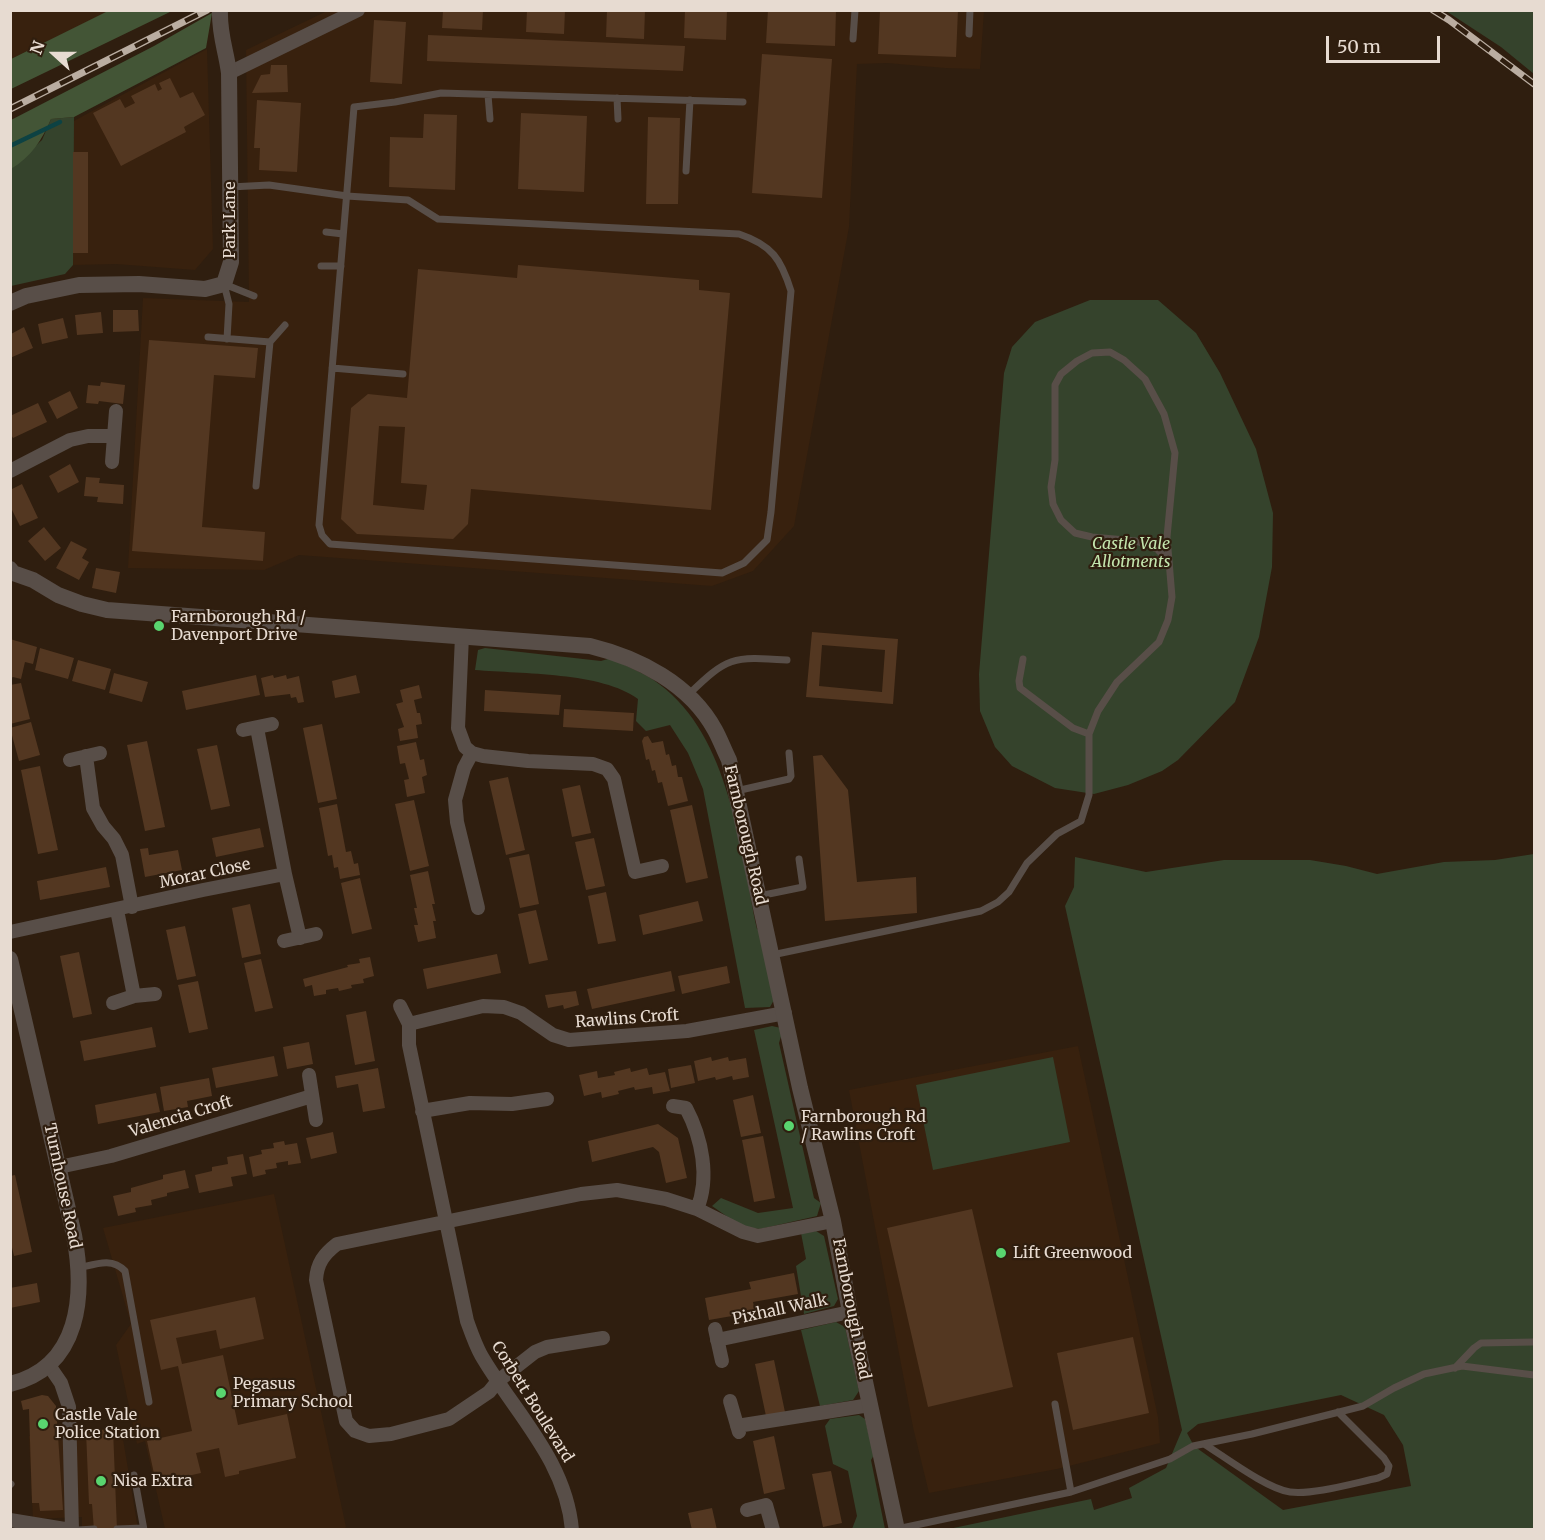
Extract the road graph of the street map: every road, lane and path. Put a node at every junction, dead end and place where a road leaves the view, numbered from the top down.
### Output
1 (220, 10) edge
2 (358, 10) edge
3 (855, 10) edge
4 (970, 10) edge
5 (969, 34) dead end
6 (854, 39) dead end
7 (229, 73) junction
8 (488, 95) junction
9 (617, 98) junction
10 (690, 100) junction
11 (743, 102) dead end
12 (489, 119) dead end
13 (618, 120) dead end
14 (686, 171) dead end
15 (230, 187) junction
16 (347, 196) junction
17 (326, 232) dead end
18 (344, 234) junction
19 (321, 266) dead end
20 (341, 267) junction
21 (224, 284) junction
22 (254, 296) dead end
23 (10, 303) edge
24 (285, 325) dead end
25 (208, 337) dead end
26 (227, 339) junction
27 (270, 342) junction
28 (332, 369) junction
29 (403, 374) dead end
30 (116, 411) dead end
31 (114, 436) junction
32 (112, 462) dead end
33 (10, 471) edge
34 (256, 486) dead end
35 (1168, 561) junction
36 (11, 572) edge
37 (462, 636) junction
38 (1023, 659) dead end
39 (787, 660) dead end
40 (688, 696) junction
41 (272, 724) dead end
42 (1089, 734) junction
43 (472, 753) junction
44 (789, 753) dead end
45 (70, 760) dead end
46 (736, 791) junction
47 (799, 859) dead end
48 (662, 867) dead end
49 (285, 874) junction
50 (759, 896) junction
51 (132, 907) junction
52 (477, 908) dead end
53 (117, 910) junction
54 (10, 932) edge
55 (316, 934) dead end
56 (300, 938) junction
57 (284, 941) dead end
58 (772, 955) junction
59 (10, 959) edge
60 (155, 994) dead end
61 (134, 996) junction
62 (113, 1003) dead end
63 (400, 1006) dead end
64 (785, 1013) junction
65 (409, 1024) junction
66 (309, 1075) dead end
67 (312, 1096) junction
68 (547, 1100) dead end
69 (673, 1106) dead end
70 (422, 1111) junction
71 (316, 1120) dead end
72 (59, 1167) junction
73 (697, 1209) junction
74 (833, 1221) junction
75 (445, 1223) junction
76 (79, 1268) junction
77 (850, 1312) junction
78 (603, 1338) dead end
79 (1534, 1342) edge
80 (722, 1361) dead end
81 (48, 1364) junction
82 (1455, 1368) junction
83 (1534, 1375) edge
84 (498, 1381) junction
85 (10, 1384) edge
86 (730, 1401) dead end
87 (149, 1402) dead end
88 (1055, 1404) dead end
89 (870, 1405) junction
90 (1338, 1412) junction
91 (1204, 1444) junction
92 (134, 1475) dead end
93 (1071, 1491) junction
94 (747, 1510) dead end
95 (10, 1520) edge
96 (143, 1528) edge
97 (94, 1529) edge
98 (117, 1529) edge
99 (897, 1529) edge
100 (71, 1530) edge
101 (78, 1530) edge
102 (572, 1530) edge
103 (773, 1530) edge

1 - 7 street, Park Lane
2 - 7 street
3 - 6 lane
4 - 5 lane
7 - 15 street, Park Lane
8 - 9 lane
8 - 12 lane
8 - 16 lane
9 - 10 lane
9 - 13 lane
10 - 11 lane
10 - 14 lane
15 - 16 lane
15 - 21 street, Park Lane
16 - 18 lane
16 - 28 lane
17 - 18 lane
18 - 20 lane
19 - 20 lane
20 - 28 lane
21 - 22 lane
21 - 23 street
21 - 26 lane
24 - 27 lane
25 - 26 lane
26 - 27 lane
27 - 34 lane
28 - 29 lane
30 - 31 street
31 - 32 street
31 - 33 street
35 - 35 lane
35 - 42 lane
36 - 37 street, Farnborough Road
37 - 40 street, Farnborough Road
37 - 43 street
38 - 42 lane
39 - 40 lane
40 - 46 street, Farnborough Road
41 - 49 street
42 - 58 lane
43 - 48 street
43 - 52 street
44 - 46 lane
45 - 51 street
46 - 50 street, Farnborough Road
47 - 50 lane
49 - 51 street, Morar Close
49 - 56 street
50 - 58 street, Farnborough Road
51 - 53 street, Morar Close
53 - 54 street, Morar Close
53 - 61 street
55 - 56 street
56 - 57 street
58 - 64 street, Farnborough Road
59 - 72 street, Turnhouse Road
60 - 61 street
61 - 62 street
63 - 65 street
64 - 65 street, Rawlins Croft
64 - 74 street, Farnborough Road
65 - 70 street, Corbett Boulevard
66 - 67 street
67 - 71 street
67 - 72 street, Valencia Croft
68 - 70 street
69 - 73 street
70 - 75 street, Corbett Boulevard
72 - 76 street, Turnhouse Road
73 - 74 street
73 - 75 street
74 - 77 street, Farnborough Road
75 - 84 street, Corbett Boulevard
75 - 84 street
76 - 81 street, Turnhouse Road
76 - 87 lane
77 - 80 street, Pixhall Walk
77 - 89 street, Farnborough Road
78 - 84 street
79 - 82 lane
81 - 85 street, Turnhouse Road
81 - 100 street
82 - 83 lane
82 - 90 lane
84 - 102 street, Corbett Boulevard
86 - 89 street
88 - 93 lane
89 - 99 street, Farnborough Road
90 - 91 lane
90 - 91 lane
91 - 93 lane
92 - 96 lane
93 - 99 lane
94 - 103 street
95 - 100 street
96 - 98 lane
97 - 101 lane

